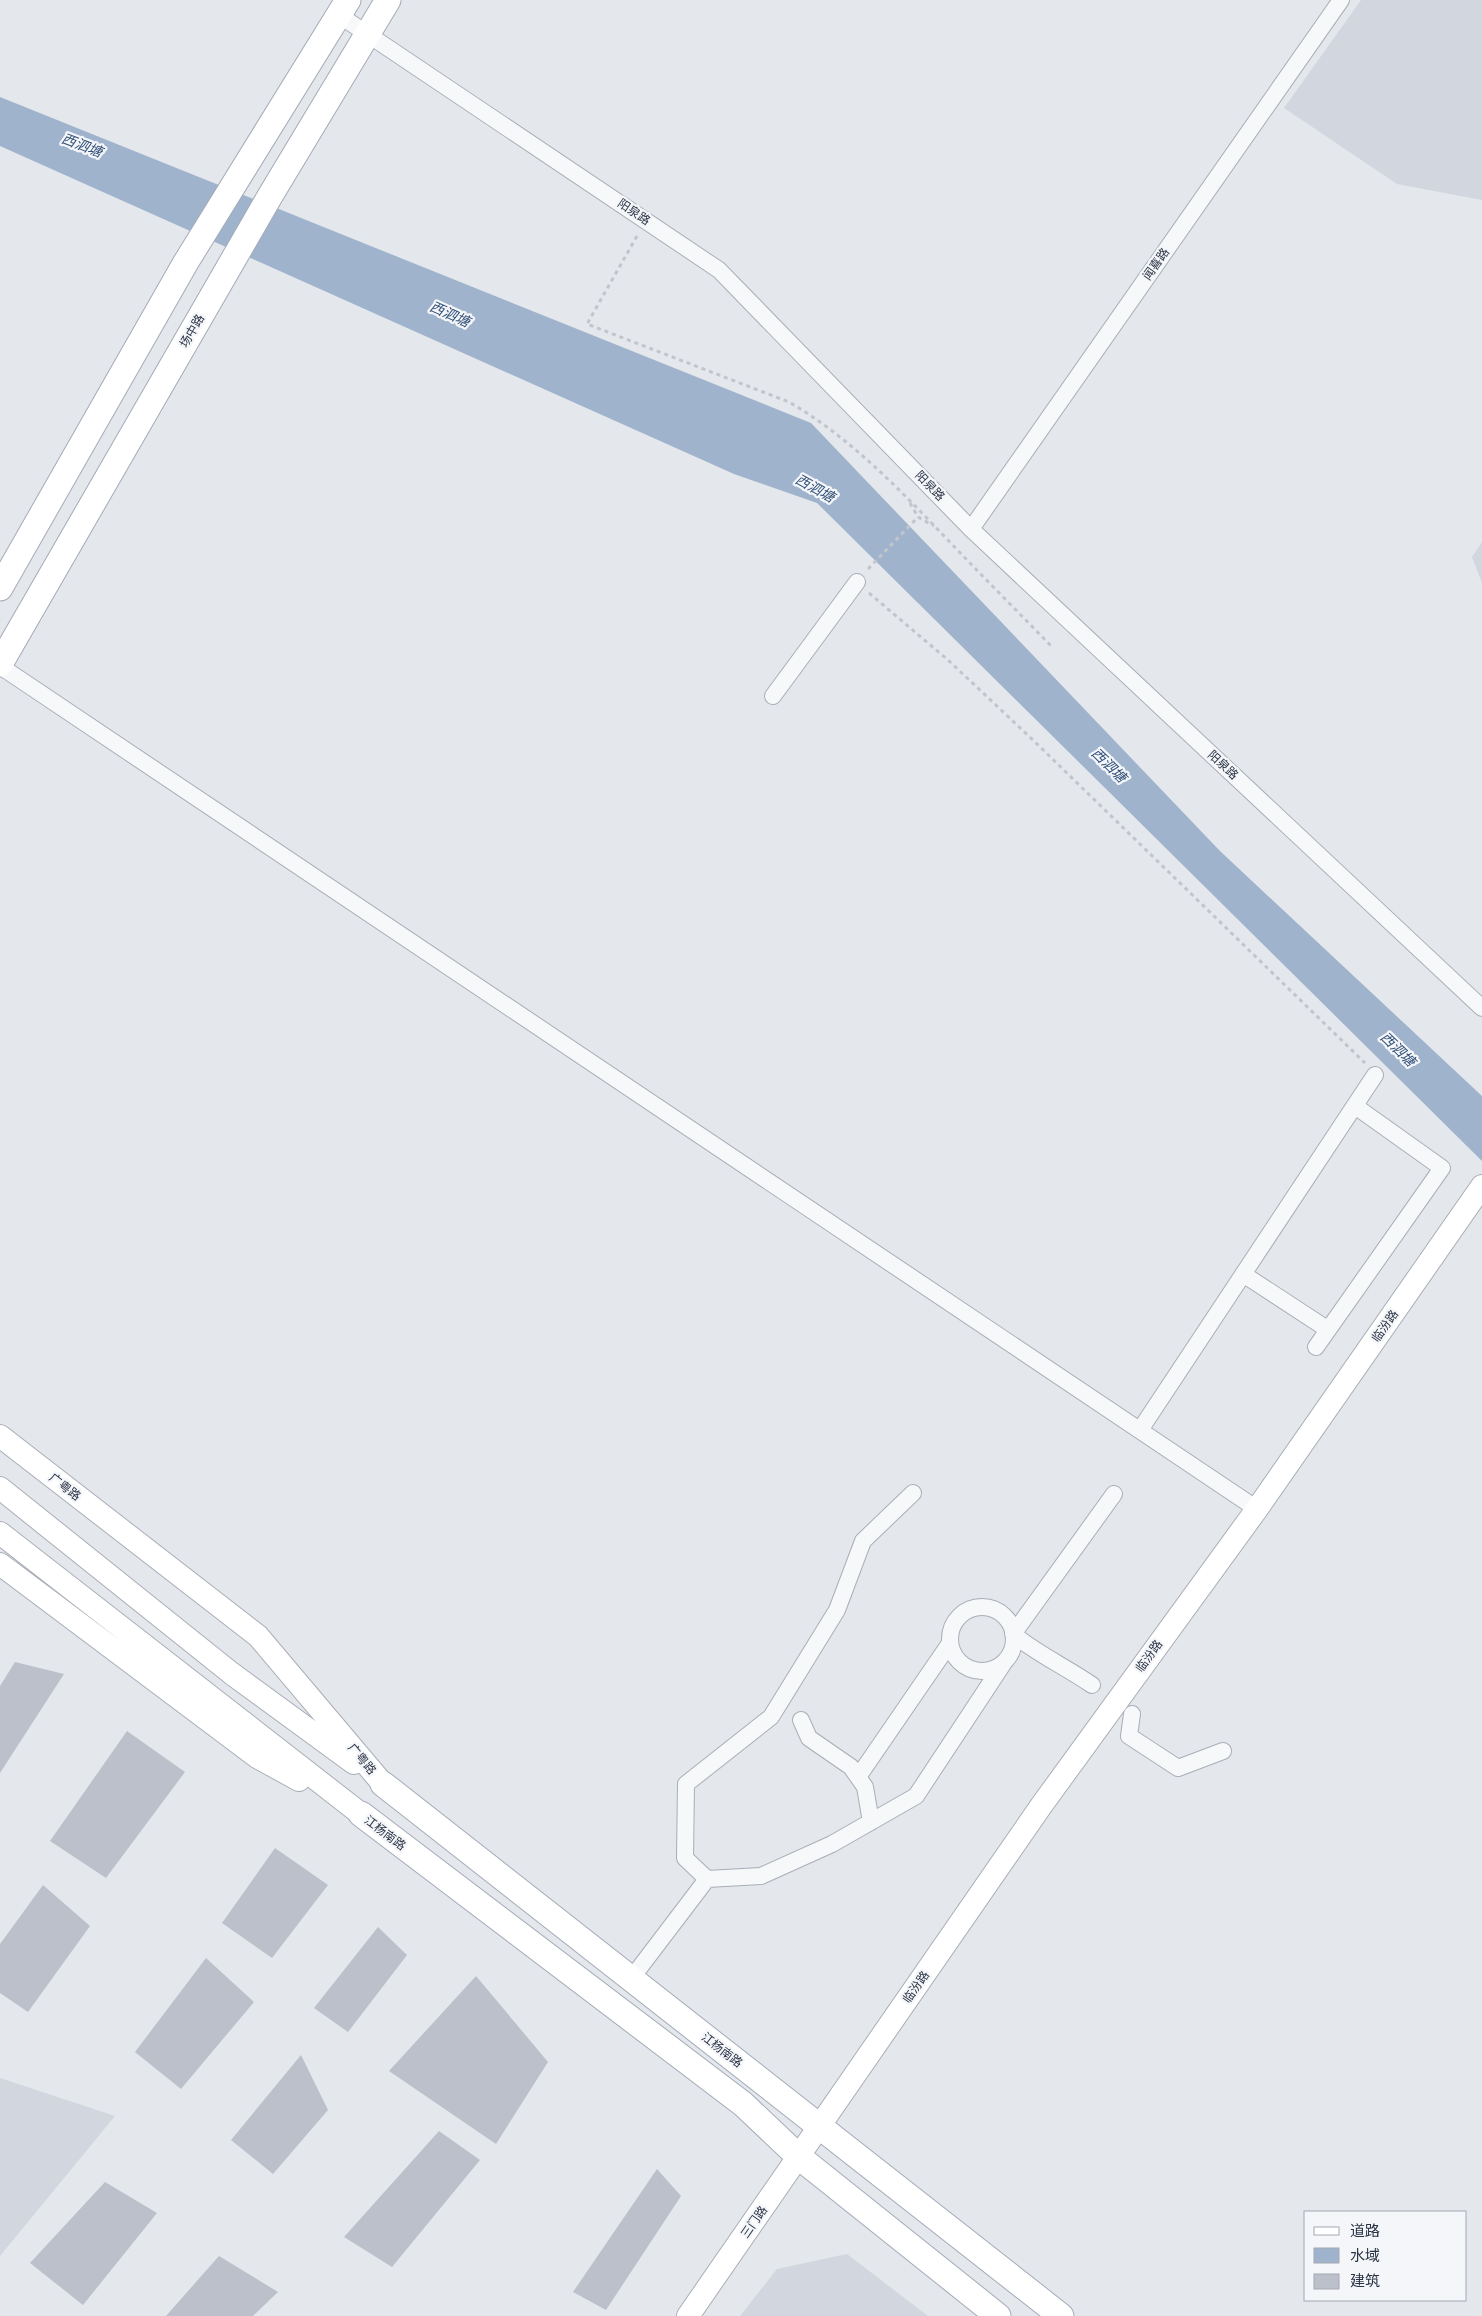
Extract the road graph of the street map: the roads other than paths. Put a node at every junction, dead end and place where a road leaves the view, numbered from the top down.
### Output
1 (388, 0) edge
2 (1341, 0) edge
3 (343, 8) edge
4 (368, 34) junction
5 (971, 529) junction
6 (861, 577) road end
7 (1, 586) edge
8 (0, 665) edge
9 (773, 696) dead end
10 (1482, 1008) edge
11 (1375, 1075) road end
12 (1355, 1106) junction
13 (1482, 1186) edge
14 (1243, 1274) junction
15 (1327, 1329) junction
16 (1316, 1346) dead end
17 (1140, 1430) junction
18 (0, 1436) edge
19 (0, 1488) edge
20 (913, 1493) dead end
21 (1114, 1494) dead end
22 (1258, 1509) junction
23 (0, 1533) edge
24 (0, 1564) edge
25 (1013, 1634) junction
26 (950, 1643) junction
27 (1002, 1664) junction
28 (1092, 1685) dead end
29 (1132, 1714) dead end
30 (801, 1720) dead end
31 (1223, 1751) dead end
32 (858, 1777) junction
33 (383, 1784) junction
34 (361, 1814) junction
35 (872, 1822) junction
36 (707, 1879) junction
37 (631, 1979) junction
38 (819, 2127) junction
39 (799, 2157) junction
40 (688, 2316) edge
41 (998, 2316) edge
42 (1061, 2316) edge

1 - 4 main road, 场中路
2 - 5 street, 闻喜路
3 - 4 street, 阳泉路
3 - 7 main road
4 - 5 street, 阳泉路
4 - 8 main road, 场中路
5 - 10 street, 阳泉路
6 - 9 street
8 - 17 street
11 - 12 street
12 - 14 street
12 - 15 street
13 - 22 main road, 临汾路
14 - 15 street
14 - 17 street
15 - 16 street
17 - 22 street
18 - 33 main road, 广粤路
19 - 33 main road, 广粤路
20 - 36 street
21 - 25 street
22 - 38 main road, 临汾路
23 - 34 main road
24 - 34 main road
25 - 26 street
25 - 27 street
25 - 28 street
26 - 27 street
26 - 32 street
27 - 35 street
29 - 31 street
30 - 32 street
32 - 35 street
33 - 37 main road, 江杨南路
34 - 39 main road, 江杨南路
35 - 36 street
36 - 37 street
37 - 38 main road, 江杨南路
38 - 39 main road, 三门路
38 - 42 main road, 江杨南路
39 - 40 main road, 三门路
39 - 41 main road, 江杨南路

